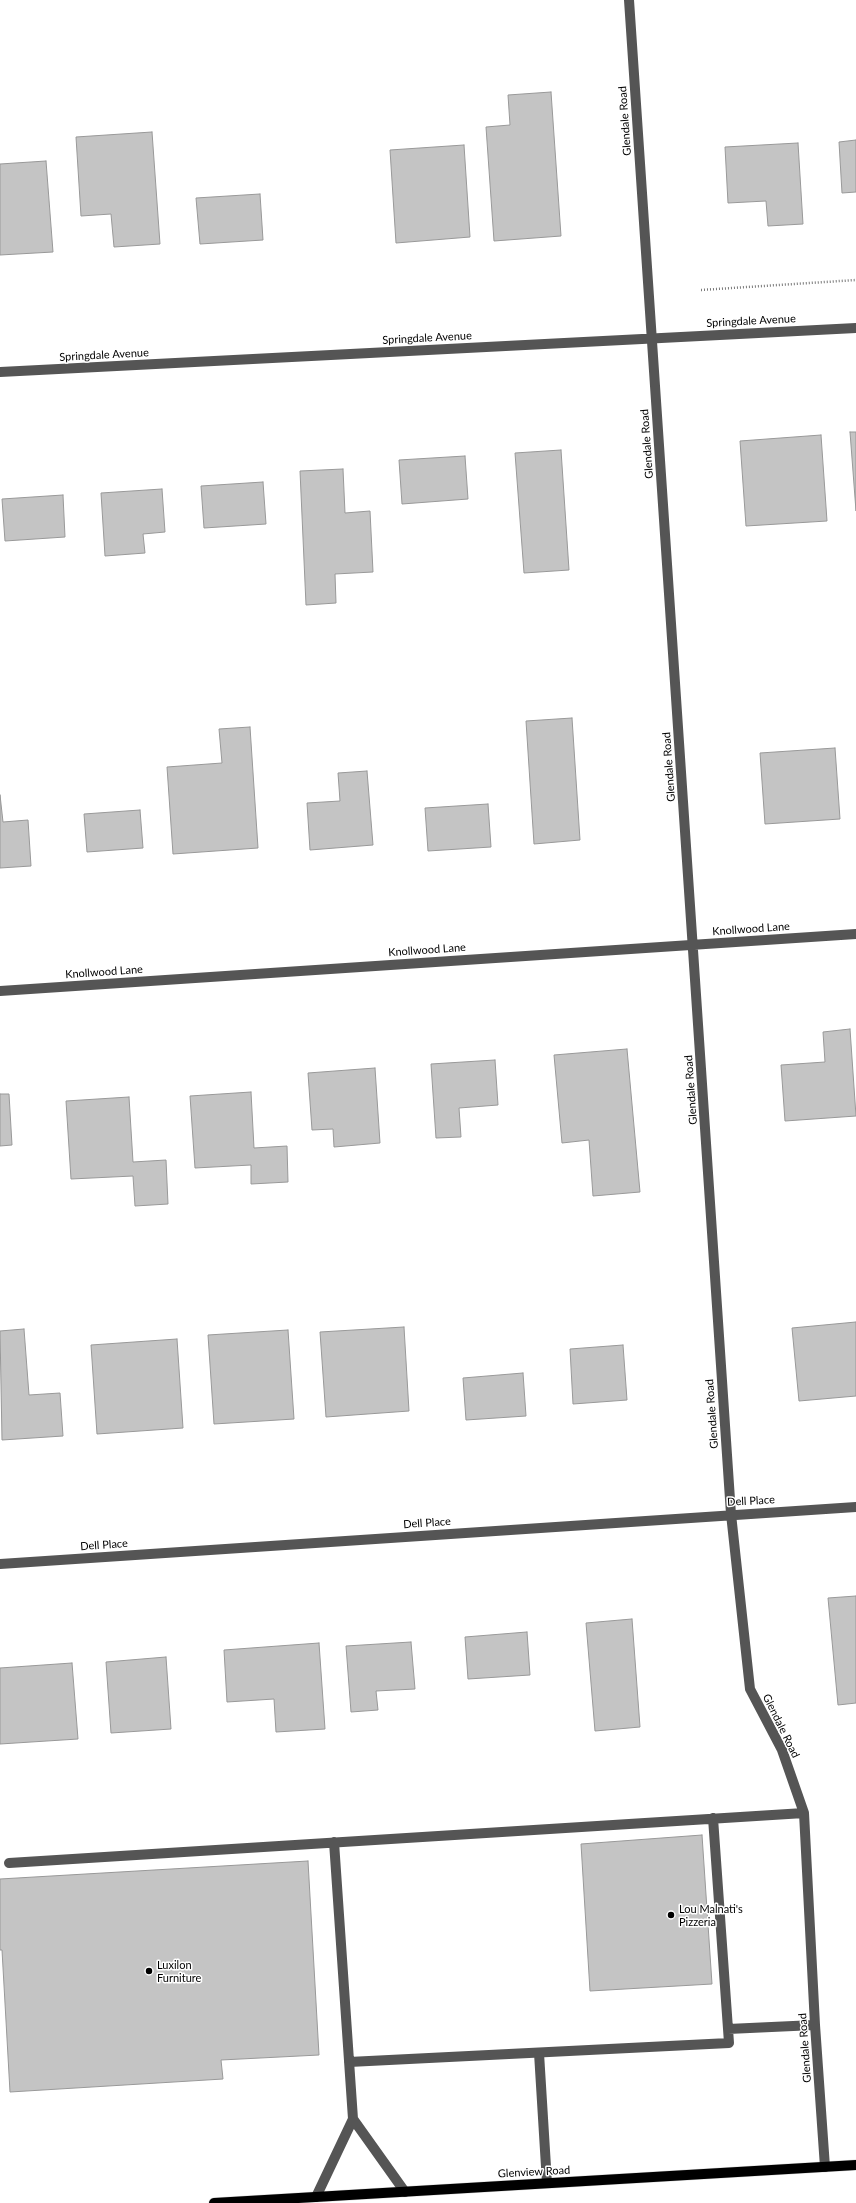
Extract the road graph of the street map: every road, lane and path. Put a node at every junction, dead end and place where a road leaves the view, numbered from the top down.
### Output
1 (629, 0) edge
2 (856, 280) edge
3 (701, 290) dead end
4 (856, 328) edge
5 (652, 338) junction
6 (0, 372) edge
7 (856, 934) edge
8 (693, 945) junction
9 (0, 991) edge
10 (856, 1507) edge
11 (731, 1514) junction
12 (0, 1564) edge
13 (804, 1813) junction
14 (713, 1818) junction
15 (334, 1842) junction
16 (9, 1863) dead end
17 (815, 2025) junction
18 (728, 2029) junction
19 (539, 2053) junction
20 (349, 2062) junction
21 (353, 2119) junction
22 (856, 2165) edge
23 (825, 2167) junction
24 (548, 2183) junction
25 (405, 2192) junction
26 (316, 2197) junction
27 (338, 2199) edge
28 (214, 2203) edge

1 - 5 street, Glendale Road
2 - 3 path
4 - 5 street, Springdale Avenue
5 - 6 street, Springdale Avenue
5 - 8 street, Glendale Road
7 - 8 street, Knollwood Lane
8 - 9 street, Knollwood Lane
8 - 11 street, Glendale Road
10 - 11 street, Dell Place
11 - 12 street, Dell Place
11 - 13 street, Glendale Road
13 - 14 street
13 - 17 street, Glendale Road
14 - 15 street
14 - 18 street
15 - 16 street
15 - 20 street
17 - 18 street
17 - 23 street, Glendale Road
18 - 19 street
19 - 20 street
19 - 24 street
20 - 21 street
21 - 25 street
21 - 26 street
22 - 23 main road, Glenview Road
23 - 24 main road, Glenview Road
24 - 25 main road, Glenview Road
25 - 27 main road, Glenview Road
26 - 27 main road, Glenview Road
26 - 28 main road, Glenview Road

